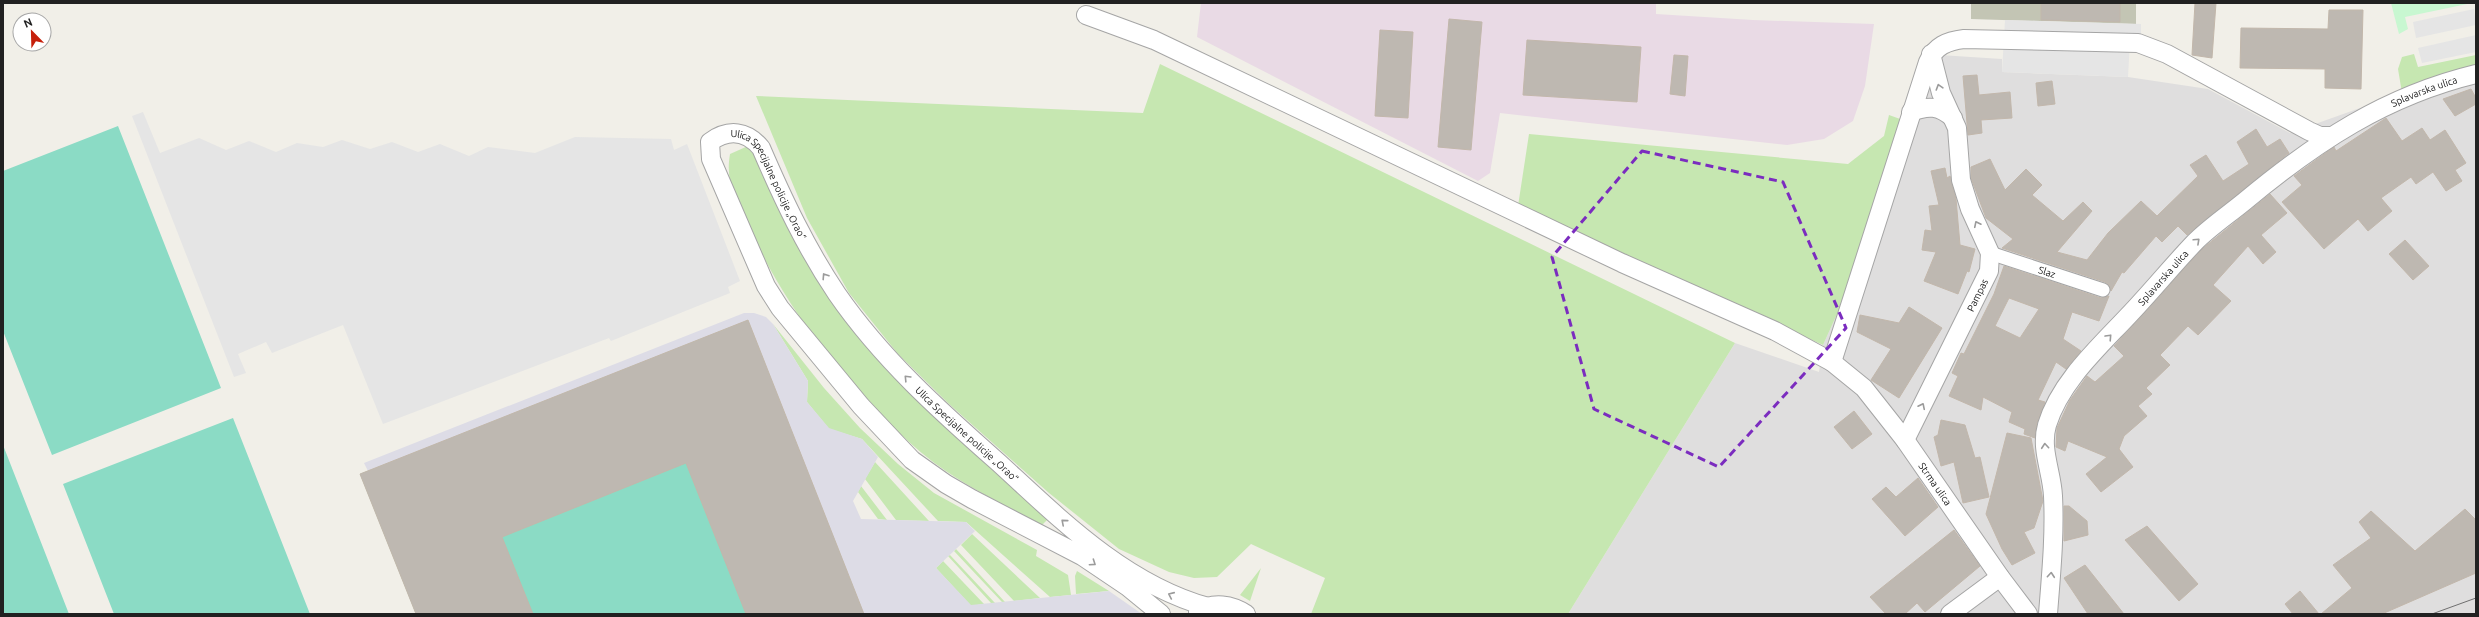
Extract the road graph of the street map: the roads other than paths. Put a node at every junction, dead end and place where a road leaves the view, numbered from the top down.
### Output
1 (1086, 15) dead end
2 (1932, 54) junction
3 (2476, 74) edge
4 (1911, 112) junction
5 (1953, 118) junction
6 (2332, 136) junction
7 (1990, 253) junction
8 (2103, 290) dead end
9 (1832, 362) junction
10 (1905, 440) junction
11 (2000, 578) junction
12 (1202, 611) edge
13 (1161, 614) edge
14 (1246, 614) edge
15 (1950, 614) edge
16 (2028, 614) edge
17 (2048, 614) edge

1 - 9 street, Strma ulica
2 - 4 street
5 -> 2 street, Pampas
2 - 6 street
3 - 6 street, Splavarska ulica
4 - 5 street
4 - 9 street
7 -> 5 street, Pampas
17 -> 6 street, Splavarska ulica
7 - 8 street, Slaz
10 -> 7 street, Pampas
9 - 10 street, Strma ulica
10 - 11 street, Strma ulica
11 - 15 street
11 - 16 street, Strma ulica
12 -> 13 street, Ulica Specijalne policije „Orao“
12 - 14 street

